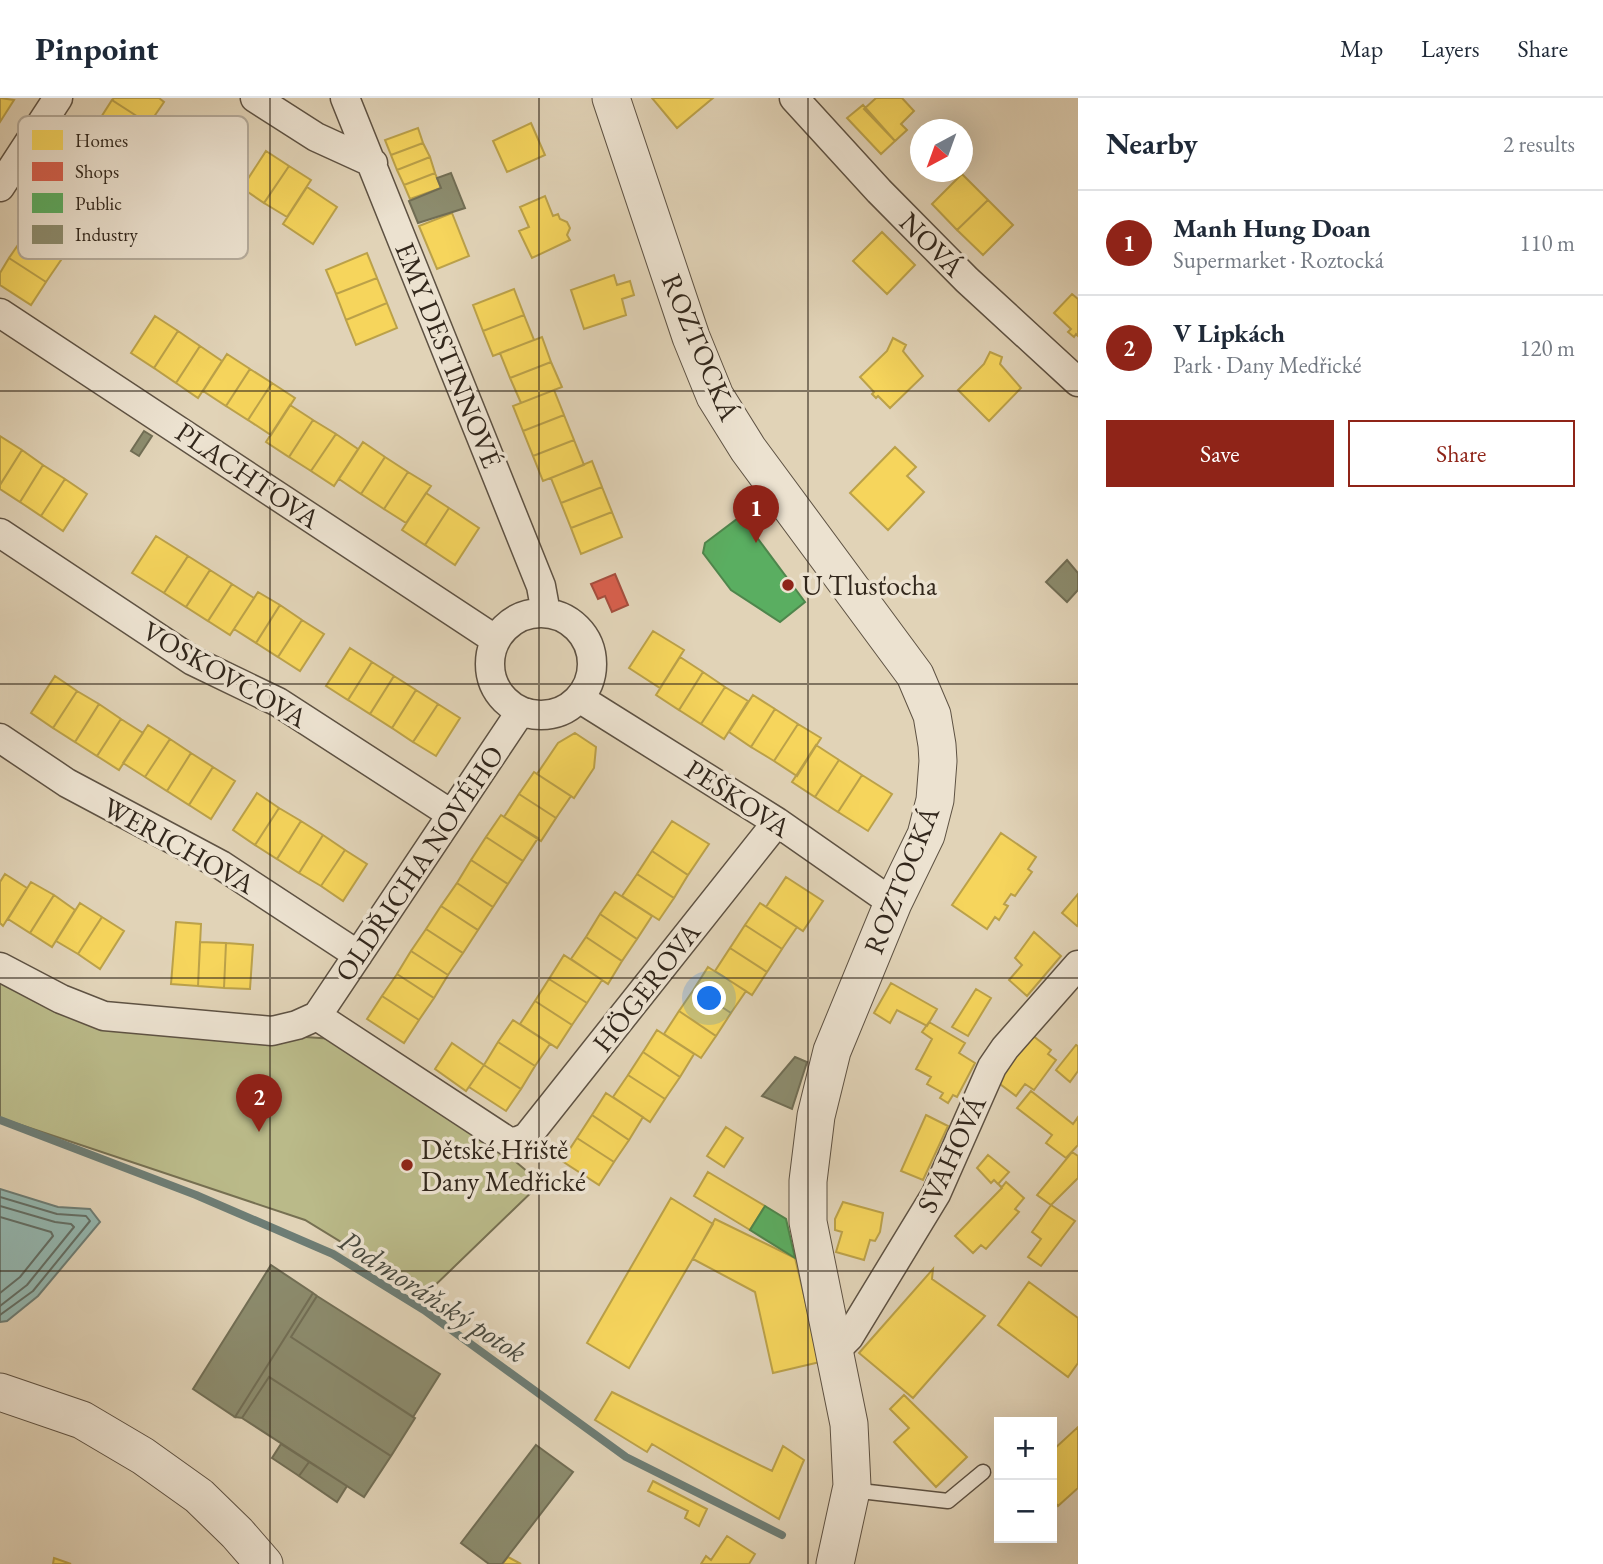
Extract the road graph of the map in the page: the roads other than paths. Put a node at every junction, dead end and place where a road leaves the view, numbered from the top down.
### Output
1 (58, 98) edge
2 (255, 98) edge
3 (345, 98) edge
4 (611, 98) edge
5 (794, 98) edge
6 (46, 116) edge
7 (18, 159) edge
8 (373, 163) junction
9 (0, 187) edge
10 (0, 313) edge
11 (1078, 382) edge
12 (0, 533) edge
13 (546, 613) junction
14 (496, 640) junction
15 (579, 698) junction
16 (521, 710) junction
17 (0, 738) edge
18 (452, 814) junction
19 (777, 822) junction
20 (893, 903) junction
21 (358, 955) junction
22 (1078, 965) edge
23 (0, 967) edge
24 (317, 1016) junction
25 (835, 1351) junction
26 (0, 1392) edge
27 (983, 1472) dead end
28 (852, 1486) junction
29 (264, 1564) edge
30 (835, 1564) edge

1 - 6 street
2 - 8 street
3 - 8 street, EMY DESTINNOVÉ
4 - 20 street, ROZTOCKÁ
5 - 11 street, NOVÁ
7 - 9 street
8 - 13 street, EMY DESTINNOVÉ
10 - 14 street, PLACHTOVA
12 - 18 street, VOSKOVCOVA
13 - 14 street
13 - 15 street
14 - 16 street
15 - 16 street
15 - 19 street, PEŠKOVA
16 - 18 street, OLDŘICHA NOVÉHO
17 - 21 street, WERICHOVA
18 - 21 street, OLDŘICHA NOVÉHO
19 - 20 street, PEŠKOVA
19 - 24 street, HÖGEROVA
20 - 25 street, ROZTOCKÁ
21 - 24 street, OLDŘICHA NOVÉHO
22 - 25 street, SVAHOVÁ
23 - 24 street
25 - 28 street, ROZTOCKÁ
26 - 29 street
27 - 28 lane
28 - 30 street, ROZTOCKÁ

